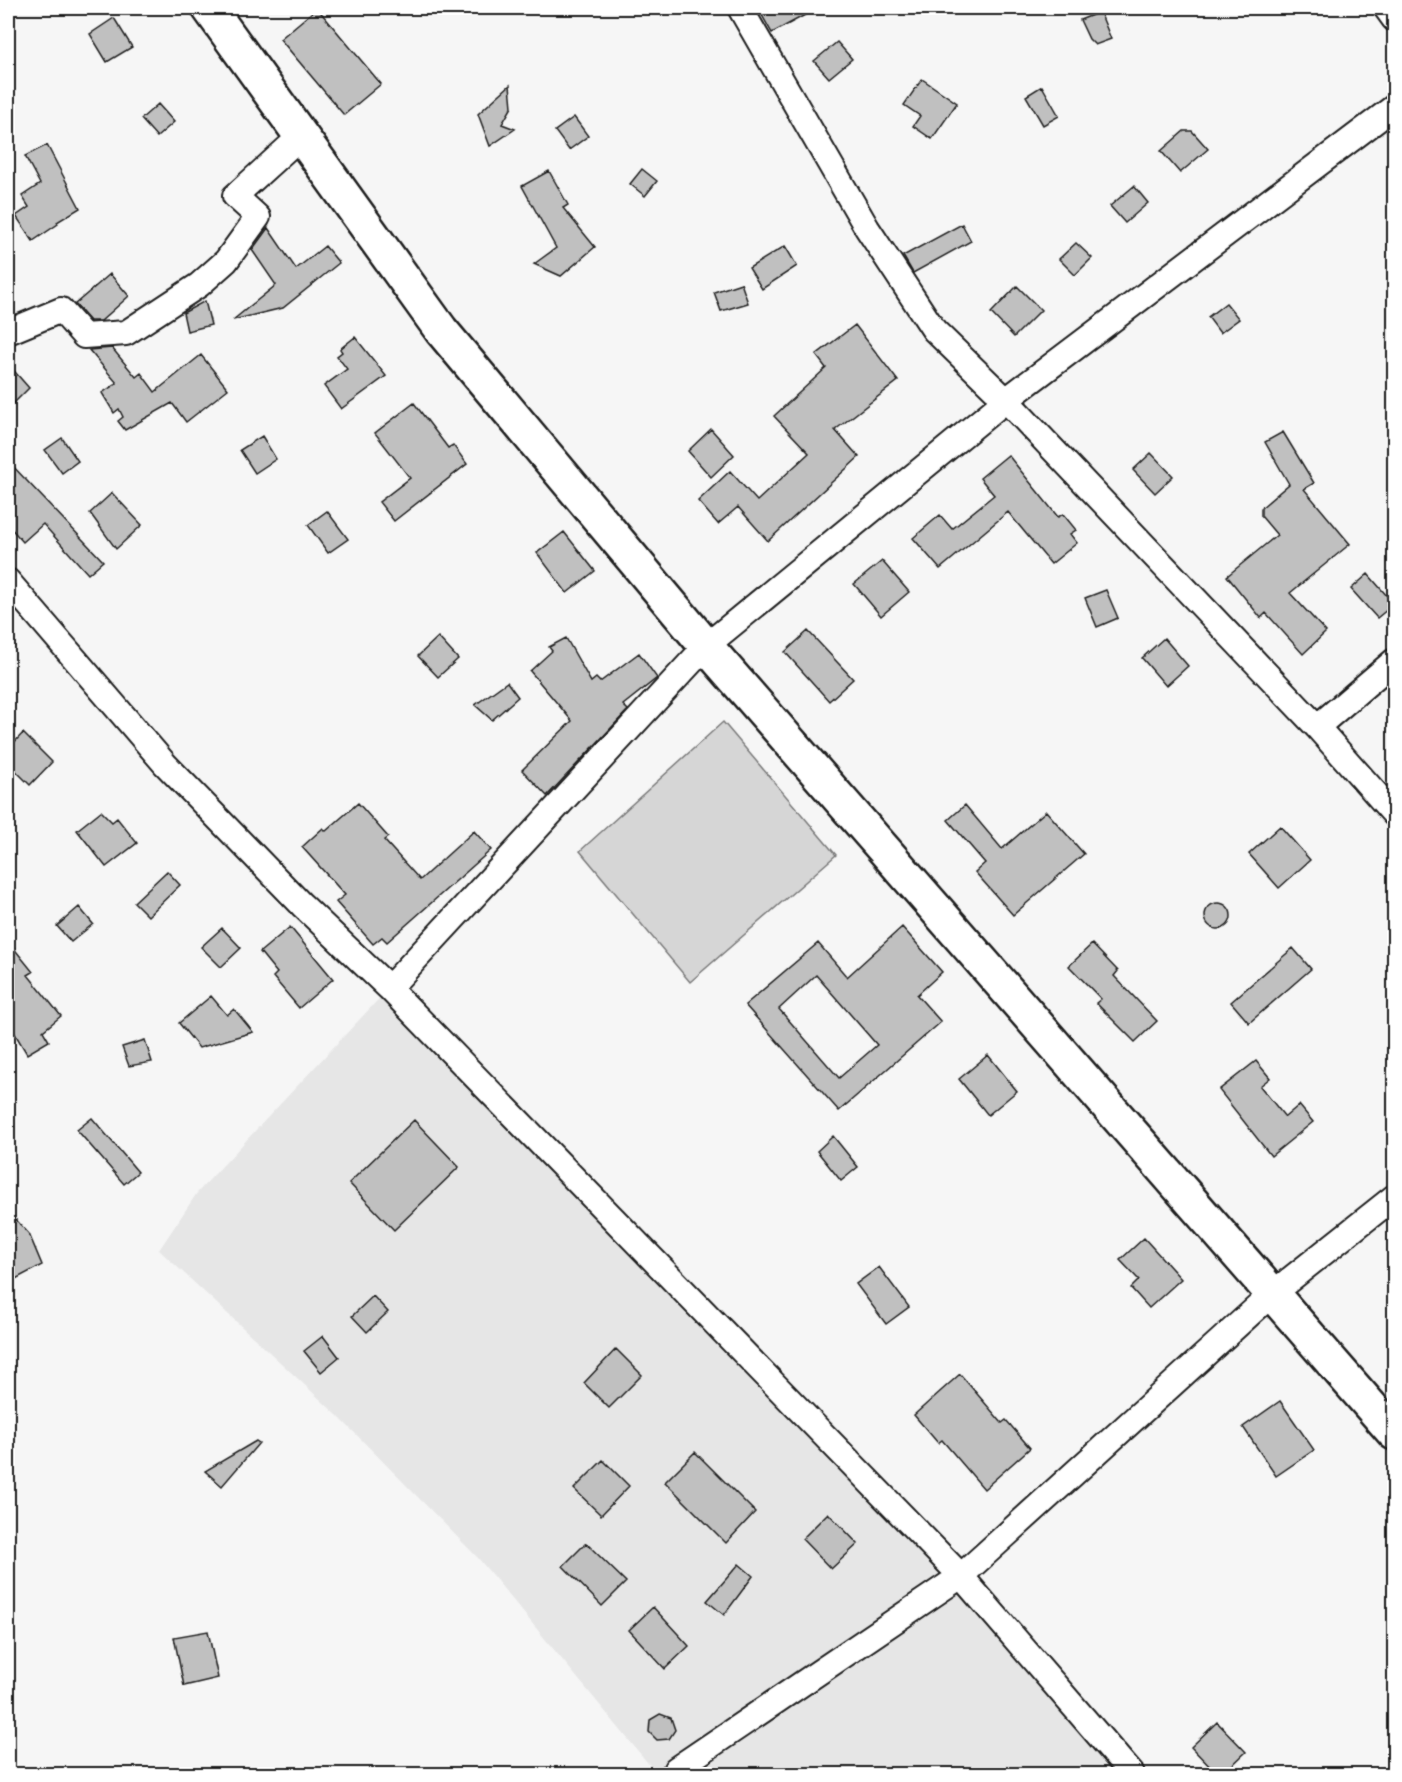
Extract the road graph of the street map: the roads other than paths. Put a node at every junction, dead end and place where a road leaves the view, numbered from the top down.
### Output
1 (209, 8) edge
2 (740, 8) edge
3 (1386, 8) edge
4 (1395, 19) edge
5 (1395, 107) edge
6 (301, 136) junction
7 (8, 332) edge
8 (1006, 400) junction
9 (8, 581) edge
10 (706, 646) junction
11 (1395, 661) edge
12 (1317, 727) junction
13 (1395, 814) edge
14 (389, 988) junction
15 (1395, 1197) edge
16 (1273, 1293) junction
17 (1395, 1432) edge
18 (960, 1576) junction
19 (676, 1769) dead end
20 (1132, 1774) edge

1 - 6 main road
2 - 8 street
3 - 4 street
5 - 8 street
6 - 7 street
6 - 10 main road
8 - 10 street
8 - 12 street
9 - 14 street
10 - 14 street
10 - 16 main road
11 - 12 street
12 - 13 street
14 - 18 street
15 - 16 street
16 - 17 main road
16 - 18 street
18 - 19 street
18 - 20 street

